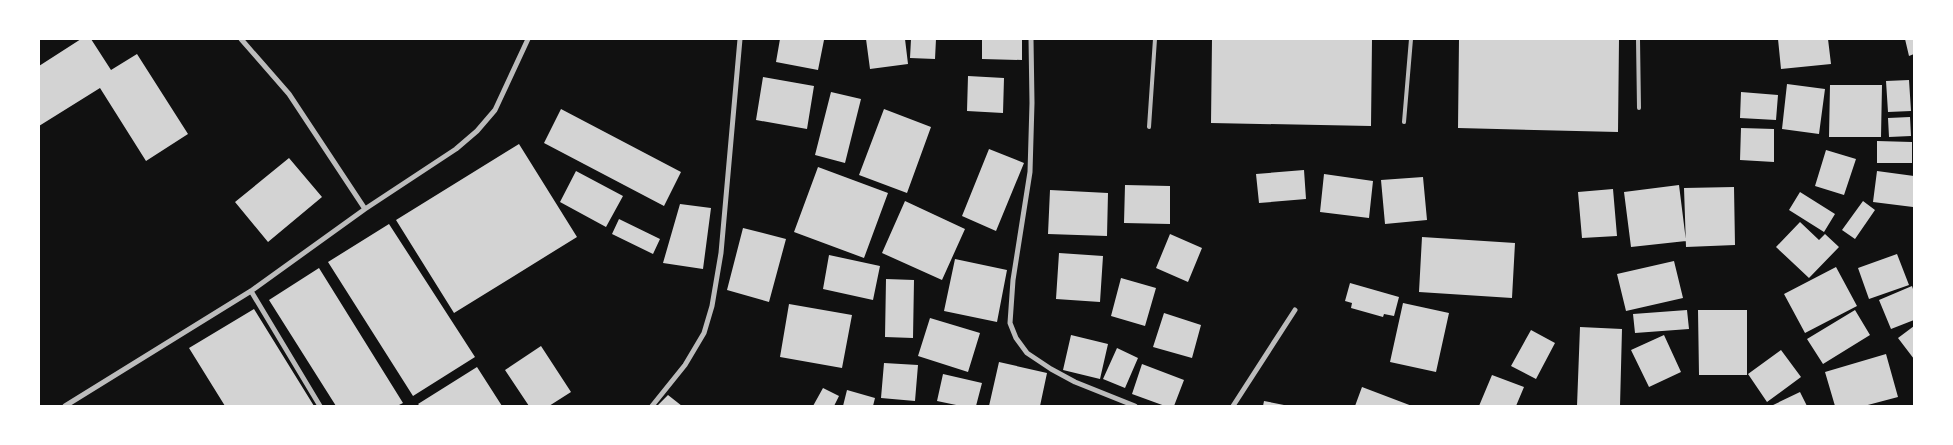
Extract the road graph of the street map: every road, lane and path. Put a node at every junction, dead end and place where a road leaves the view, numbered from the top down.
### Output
1 (241, 39) edge
2 (528, 39) edge
3 (740, 39) edge
4 (1032, 39) edge
5 (1155, 39) edge
6 (1411, 39) edge
7 (1638, 39) edge
8 (1639, 108) dead end
9 (1404, 122) dead end
10 (1149, 128) dead end
11 (365, 209) junction
12 (251, 291) junction
13 (1295, 310) dead end
14 (65, 406) edge
15 (320, 406) edge
16 (652, 406) edge
17 (1135, 406) edge
18 (1233, 406) edge

1 - 11 street
2 - 11 street
3 - 16 street
4 - 17 street
5 - 10 lane
6 - 9 lane
7 - 8 lane
11 - 12 street
12 - 14 street
12 - 15 street
13 - 18 street

